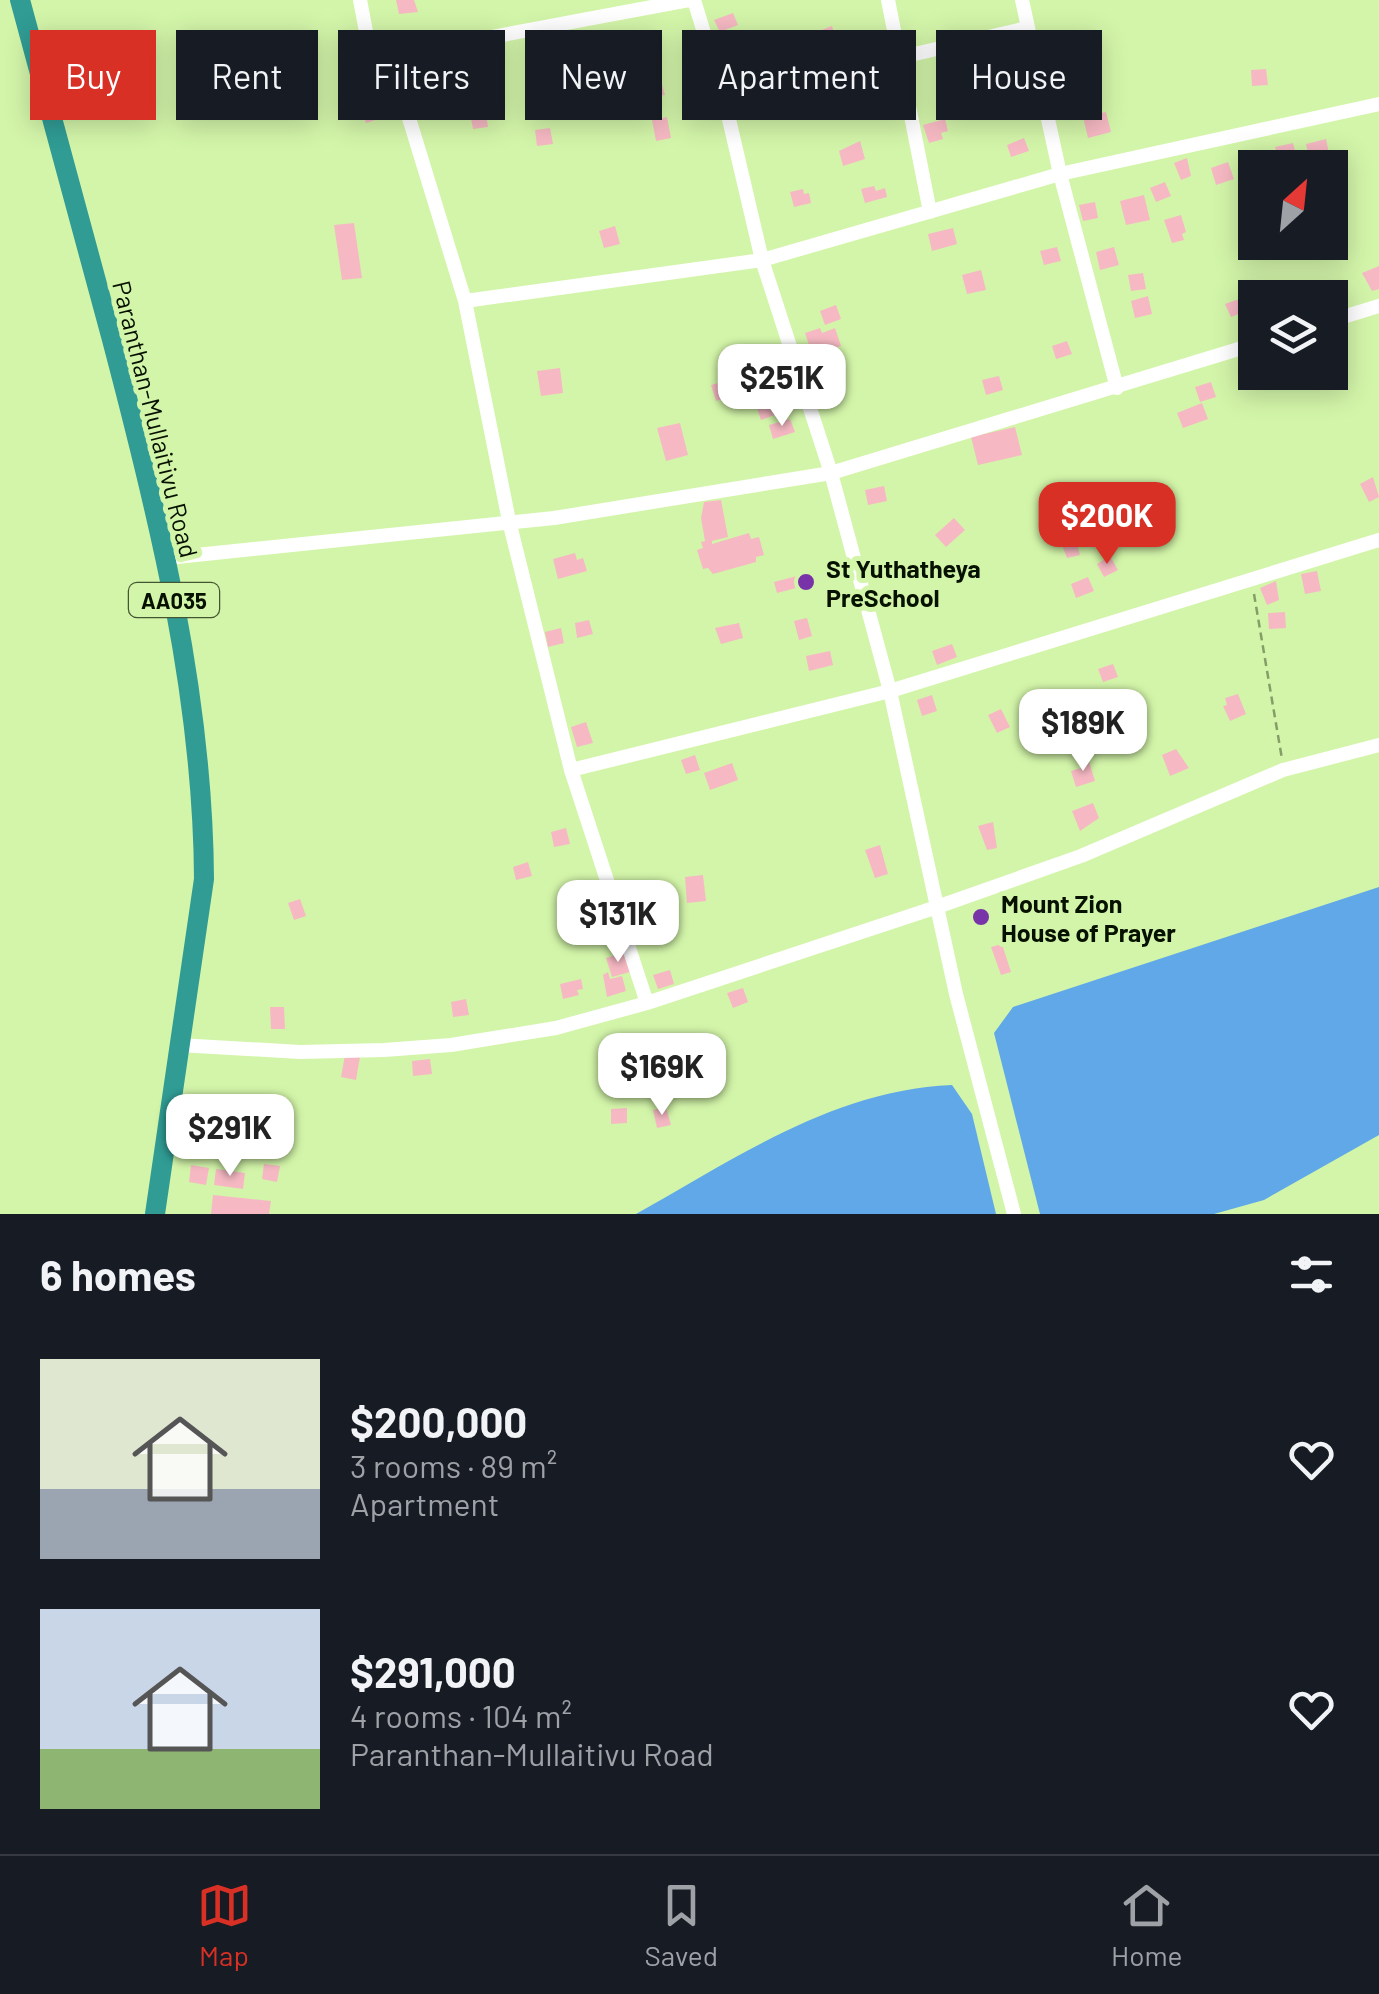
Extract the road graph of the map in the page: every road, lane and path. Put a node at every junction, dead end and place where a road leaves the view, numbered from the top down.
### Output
1 (20, 0) edge
2 (360, 0) edge
3 (692, 0) edge
4 (888, 0) edge
5 (1022, 0) edge
6 (1027, 28) junction
7 (366, 30) edge
8 (702, 30) edge
9 (895, 30) edge
10 (505, 35) edge
11 (916, 55) edge
12 (1379, 104) edge
13 (409, 120) edge
14 (729, 120) edge
15 (913, 120) edge
16 (1060, 174) junction
17 (930, 212) junction
18 (762, 260) junction
19 (464, 301) junction
20 (1379, 306) edge
21 (1348, 315) edge
22 (1238, 349) edge
23 (1118, 388) junction
24 (831, 474) junction
25 (509, 522) junction
26 (1379, 540) edge
27 (167, 558) junction
28 (1251, 578) junction
29 (890, 691) junction
30 (1379, 744) edge
31 (571, 770) junction
32 (1284, 770) junction
33 (937, 908) junction
34 (648, 1003) junction
35 (179, 1045) junction
36 (156, 1214) edge
37 (1014, 1214) edge

1 - 27 highway, Paranthan-Mullaitivu Road / AA035
2 - 7 street
3 - 8 street
3 - 10 street
4 - 9 street
5 - 6 street
6 - 11 street
6 - 16 street
12 - 16 street
13 - 19 street
14 - 18 street
15 - 17 street
16 - 17 street
16 - 23 street
17 - 18 street
18 - 19 street
18 - 24 street
19 - 25 street
20 - 21 street
22 - 23 street
23 - 24 street
24 - 25 street
24 - 29 street
25 - 27 street
25 - 31 street
26 - 28 street
27 - 35 highway, Paranthan-Mullaitivu Road / AA035
28 - 29 street
28 - 32 path
29 - 31 street
29 - 33 street
30 - 32 street
31 - 34 street
32 - 33 street
33 - 34 street
33 - 37 street
34 - 35 street
35 - 36 highway, Paranthan-Mullaitivu Road / AA035

